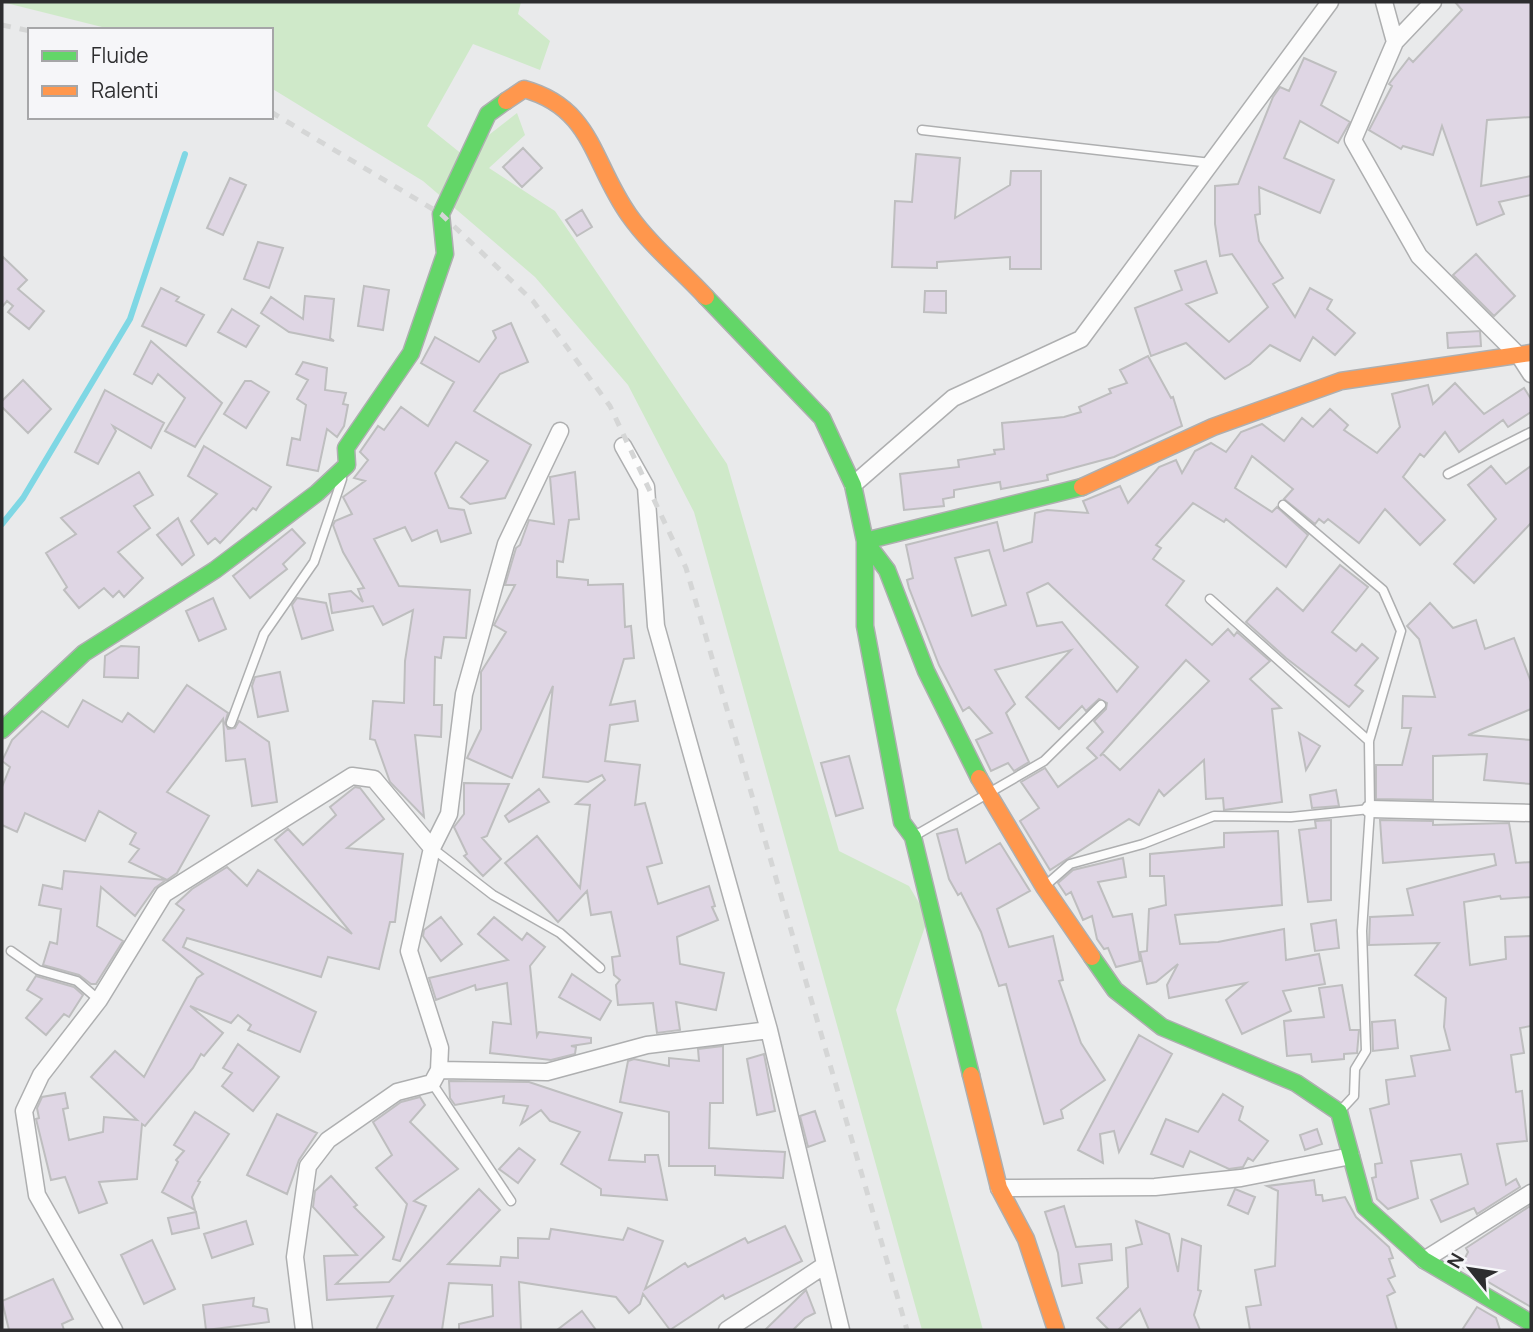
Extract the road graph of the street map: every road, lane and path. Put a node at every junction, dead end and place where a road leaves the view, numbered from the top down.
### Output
1 (1331, 2) edge
2 (1384, 2) edge
3 (1433, 2) edge
4 (1395, 42) junction
5 (922, 130) dead end
6 (1211, 163) junction
7 (1526, 355) edge
8 (1531, 374) edge
9 (560, 431) dead end
10 (1531, 432) edge
11 (623, 446) dead end
12 (347, 465) junction
13 (1448, 474) dead end
14 (853, 485) junction
15 (1283, 505) dead end
16 (865, 541) junction
17 (1210, 599) dead end
18 (1101, 705) dead end
19 (231, 723) dead end
20 (2, 730) edge
21 (1369, 741) junction
22 (988, 796) junction
23 (1370, 809) junction
24 (1531, 813) edge
25 (913, 837) junction
26 (432, 848) junction
27 (1044, 887) junction
28 (11, 951) dead end
29 (600, 968) dead end
30 (99, 1000) junction
31 (769, 1030) junction
32 (436, 1077) junction
33 (1339, 1112) junction
34 (1351, 1156) junction
35 (999, 1188) junction
36 (1531, 1193) edge
37 (511, 1201) dead end
38 (1424, 1260) junction
39 (825, 1265) junction
40 (1531, 1324) edge
41 (114, 1330) edge
42 (304, 1330) edge
43 (727, 1330) edge
44 (841, 1330) edge
45 (1056, 1330) edge
46 (1528, 1330) edge

1 - 6 street
2 - 4 street
3 - 4 street
4 - 7 street
5 - 6 lane
6 - 14 street
7 - 8 street
7 - 16 street
9 - 26 street
10 - 13 lane
11 - 31 street
12 - 14 street
12 - 19 lane
12 - 20 street
14 - 16 street
15 - 21 lane
16 - 22 street
16 - 25 street
17 - 21 lane
18 - 22 lane
21 - 23 lane
22 - 25 lane
22 - 27 street
23 - 24 street
23 - 27 lane
23 - 33 lane
25 - 35 street
26 - 29 lane
26 - 30 street
26 - 32 street
27 - 33 street
28 - 30 lane
30 - 41 street
31 - 32 street
31 - 39 street
32 - 37 lane
32 - 42 street
33 - 34 street
34 - 35 street
34 - 38 street
35 - 45 street
36 - 38 street
38 - 40 street
39 - 43 street
39 - 44 street
40 - 46 street

